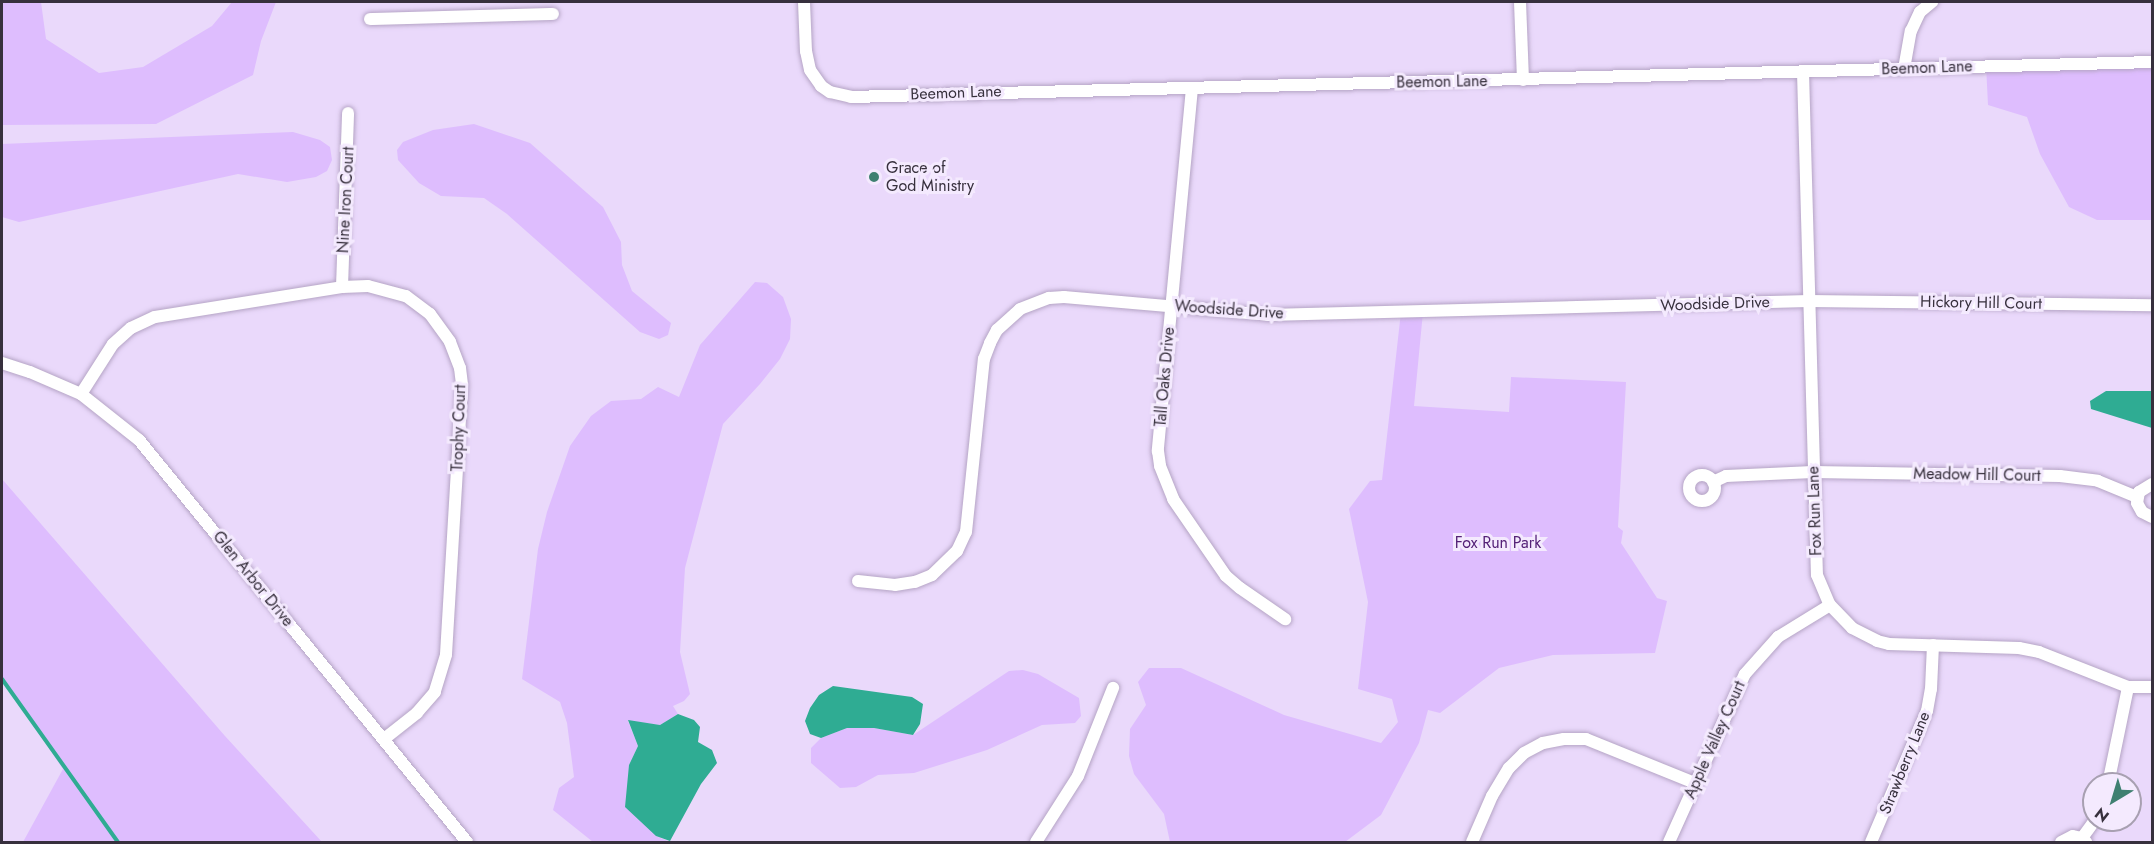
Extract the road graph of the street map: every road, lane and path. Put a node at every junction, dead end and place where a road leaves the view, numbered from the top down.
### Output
1 (472, 2) edge
2 (804, 2) edge
3 (1520, 2) edge
4 (1932, 2) edge
5 (553, 14) dead end
6 (471, 15) junction
7 (370, 19) dead end
8 (2152, 62) edge
9 (1904, 69) junction
10 (1803, 72) junction
11 (1522, 80) junction
12 (1192, 88) junction
13 (348, 113) dead end
14 (342, 287) junction
15 (1809, 301) junction
16 (2152, 305) edge
17 (1171, 307) junction
18 (2, 363) edge
19 (81, 394) junction
20 (1813, 472) junction
21 (1713, 482) dead end
22 (2152, 484) edge
23 (2137, 497) junction
24 (2152, 517) edge
25 (858, 581) dead end
26 (1830, 605) junction
27 (1285, 618) dead end
28 (1933, 645) junction
29 (2128, 687) junction
30 (2152, 687) edge
31 (1113, 688) dead end
32 (384, 740) junction
33 (2110, 772) edge
34 (1695, 783) junction
35 (2084, 840) edge
36 (467, 843) edge
37 (1036, 843) edge
38 (1472, 843) edge
39 (1669, 843) edge
40 (1871, 843) edge
41 (2061, 843) edge

1 - 6 street
2 - 12 street, Beemon Lane
3 - 11 street
4 - 9 street
5 - 6 street
6 - 7 street
8 - 9 street, Beemon Lane
9 - 10 street, Beemon Lane
10 - 11 street, Beemon Lane
10 - 15 street, Fox Run Lane
11 - 12 street, Beemon Lane
12 - 17 street, Tall Oaks Drive
13 - 14 street, Nine Iron Court
14 - 19 street, Trophy Court
14 - 32 street, Trophy Court
15 - 16 street, Hickory Hill Court
15 - 17 street, Woodside Drive
15 - 20 street, Fox Run Lane
17 - 25 street, Woodside Drive
17 - 27 street, Tall Oaks Drive
18 - 19 street, Glen Arbor Drive
19 - 32 street, Glen Arbor Drive
20 - 21 street, Meadow Hill Court
20 - 23 street, Meadow Hill Court
20 - 26 street, Fox Run Lane
22 - 23 street
23 - 24 street
26 - 28 street, Fox Run Lane
26 - 34 street, Apple Valley Court
28 - 29 street, Fox Run Lane
28 - 40 street, Strawberry Lane
29 - 30 street, Fox Run Lane
29 - 33 street
31 - 37 street
32 - 36 street, Glen Arbor Drive
34 - 38 street
34 - 39 street, Apple Valley Court
35 - 41 street

